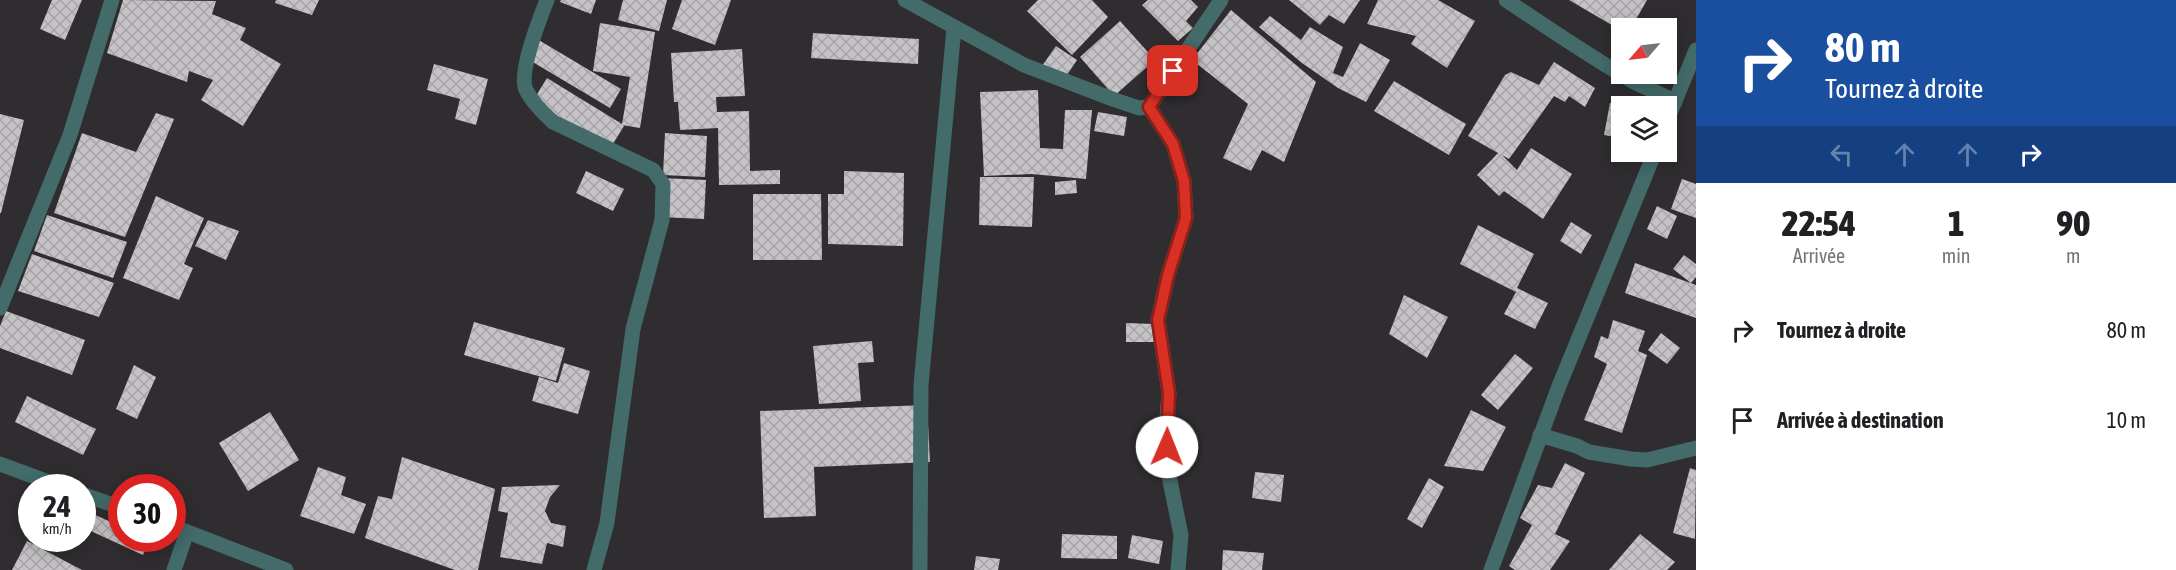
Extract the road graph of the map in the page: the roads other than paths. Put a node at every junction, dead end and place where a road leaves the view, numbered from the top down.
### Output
1 (111, 0) edge
2 (547, 0) edge
3 (905, 0) edge
4 (1221, 0) edge
5 (1506, 0) edge
6 (954, 28) junction
7 (1696, 50) edge
8 (1665, 96) edge
9 (1677, 97) edge
10 (1149, 107) junction
11 (1651, 162) edge
12 (0, 308) edge
13 (1540, 435) junction
14 (1696, 448) edge
15 (0, 465) edge
16 (25, 474) edge
17 (186, 531) edge
18 (177, 552) edge
19 (174, 570) edge
20 (286, 570) edge
21 (594, 570) edge
22 (920, 570) edge
23 (1178, 570) edge
24 (1491, 570) edge

1 - 12 street
2 - 21 street
3 - 6 street
4 - 10 street
5 - 8 street
6 - 10 street
6 - 22 street
7 - 9 street
10 - 23 street
11 - 13 street
13 - 14 street
13 - 24 street
15 - 16 street
17 - 20 street
18 - 19 street

